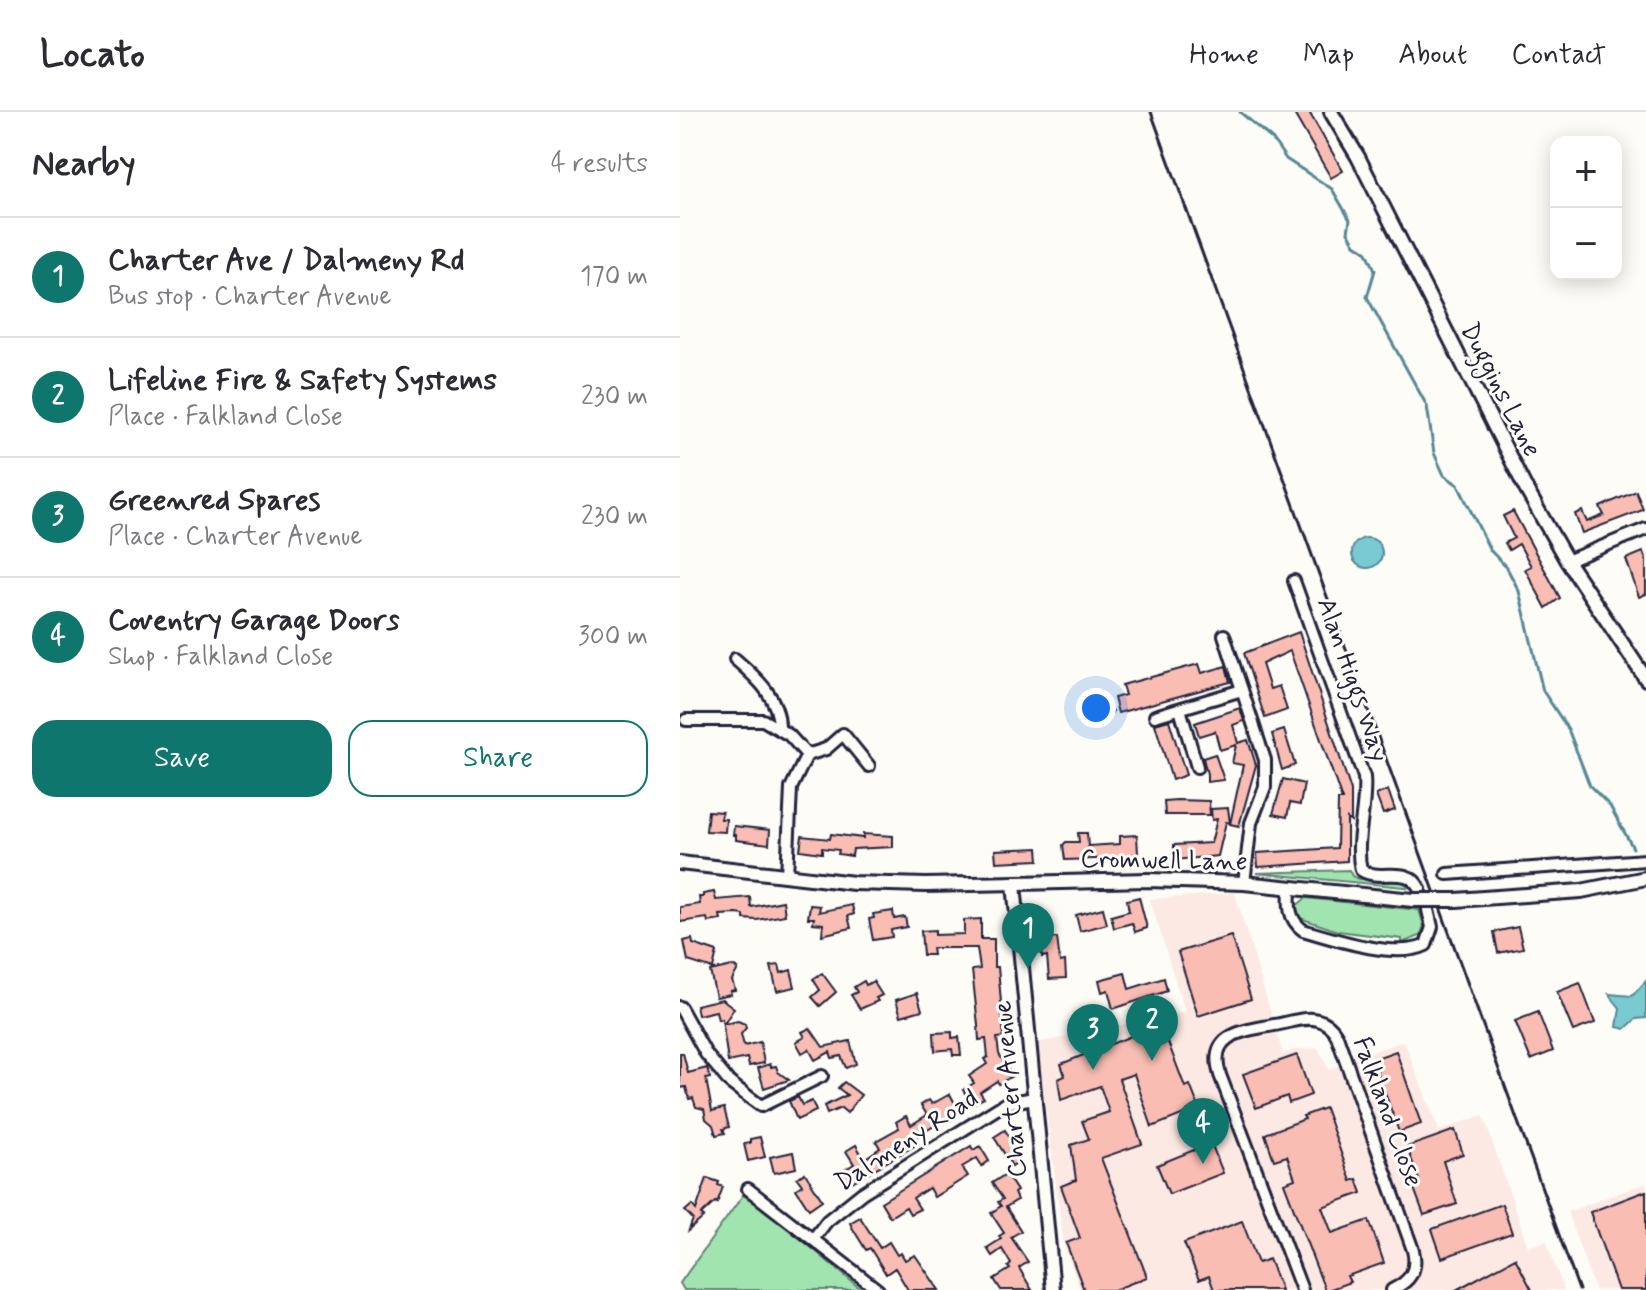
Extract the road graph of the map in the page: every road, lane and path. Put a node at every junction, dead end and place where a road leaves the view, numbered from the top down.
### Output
1 (1331, 112) edge
2 (1646, 529) edge
3 (1567, 561) junction
4 (1294, 581) dead end
5 (1224, 635) dead end
6 (735, 659) dead end
7 (1646, 679) edge
8 (1242, 690) junction
9 (1180, 709) junction
10 (1155, 716) dead end
11 (686, 720) dead end
12 (779, 729) junction
13 (807, 755) junction
14 (869, 766) dead end
15 (1197, 767) dead end
16 (1646, 860) edge
17 (680, 863) edge
18 (1447, 874) dead end
19 (787, 876) junction
20 (1646, 878) edge
21 (1244, 883) junction
22 (1014, 884) junction
23 (1290, 887) junction
24 (1416, 894) junction
25 (1428, 910) dead end
26 (680, 1007) edge
27 (822, 1076) dead end
28 (1034, 1098) junction
29 (748, 1189) dead end
30 (814, 1238) junction
31 (878, 1290) edge
32 (1053, 1290) edge
33 (1302, 1290) edge
34 (1392, 1290) edge

1 - 3 street, Duggins Lane
2 - 3 street
3 - 7 street, Duggins Lane
4 - 24 street, Alan Higgs Way
5 - 8 street
6 - 12 street
8 - 9 street
8 - 21 street
9 - 10 street
9 - 15 street
11 - 12 street
12 - 13 street
13 - 14 street
13 - 19 street
16 - 18 street
17 - 19 street, Cromwell Lane
19 - 22 street, Cromwell Lane
20 - 24 street, Cromwell Lane, bridge
21 - 22 street, Cromwell Lane
21 - 23 street, Cromwell Lane
22 - 28 street, Charter Avenue
23 - 24 street, Cromwell Lane
23 - 25 street
26 - 27 street
28 - 30 street, Dalmeny Road
28 - 32 street, Charter Avenue
29 - 30 street
30 - 31 street
33 - 34 street, Falkland Close

